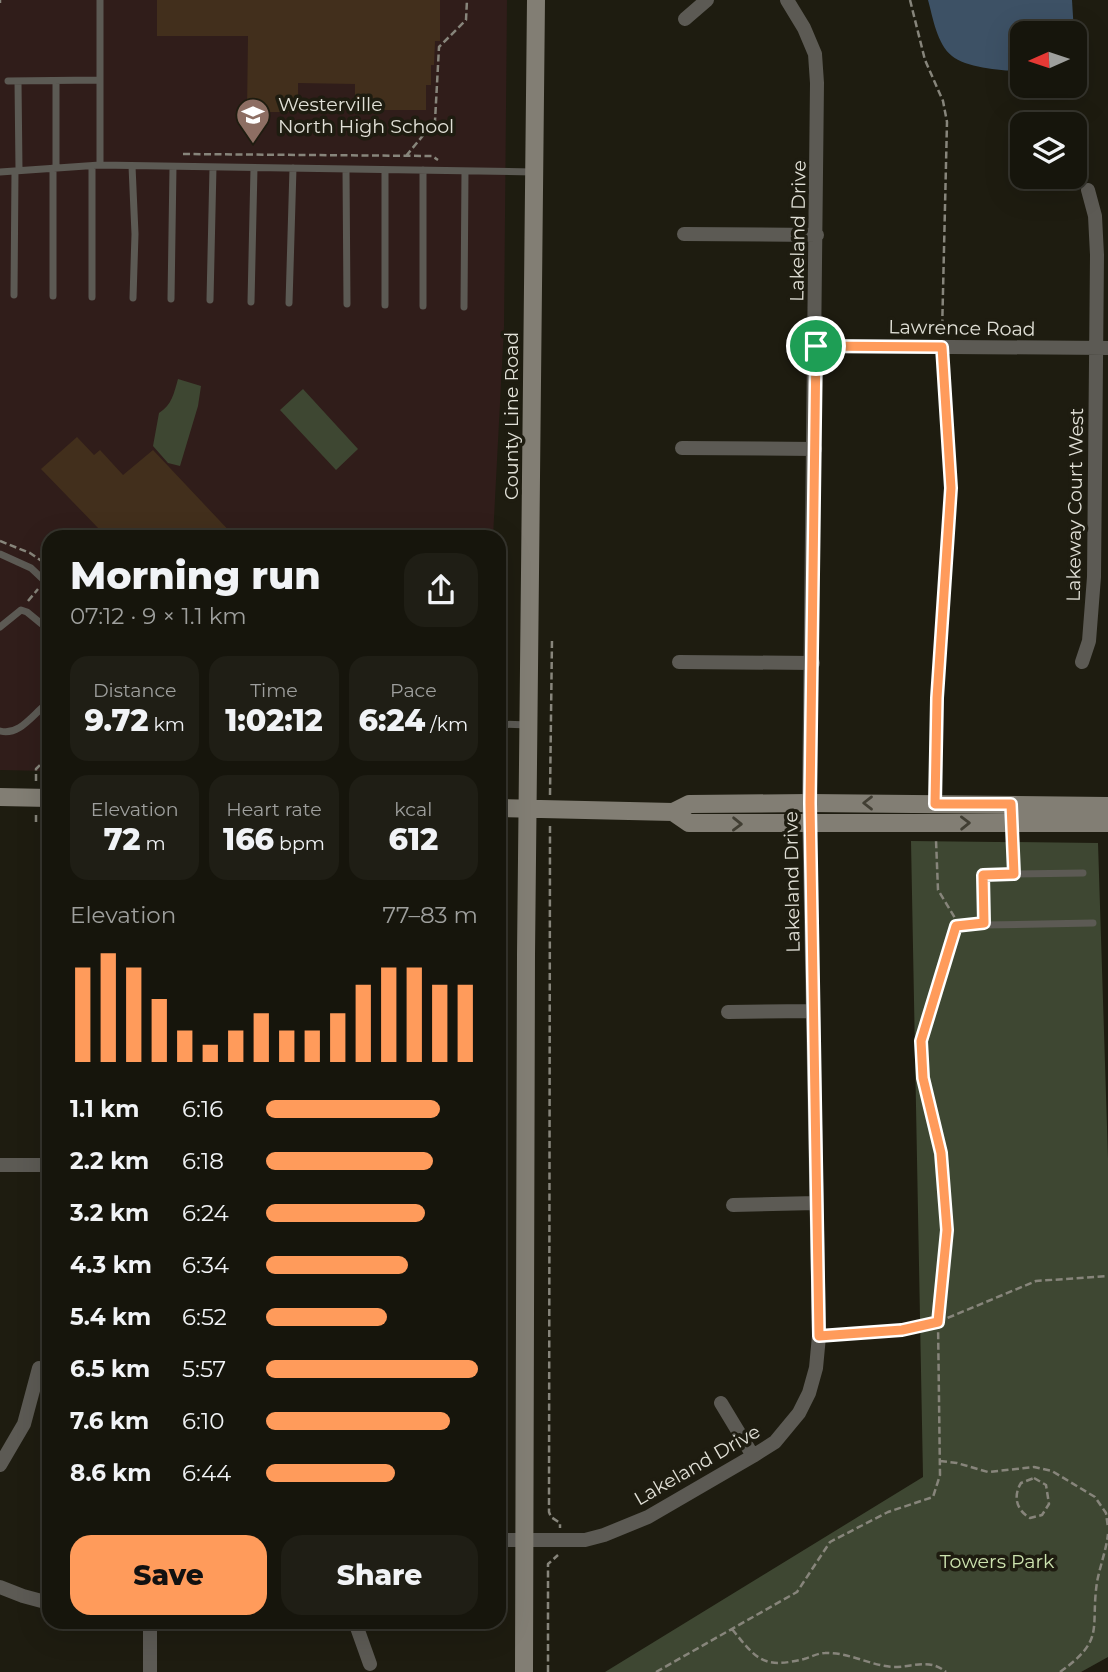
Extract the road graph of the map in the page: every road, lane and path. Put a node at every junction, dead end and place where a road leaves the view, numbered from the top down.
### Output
1 (100, 0) edge
2 (467, 0) edge
3 (536, 0) edge
4 (707, 0) edge
5 (787, 0) edge
6 (910, 0) edge
7 (685, 19) dead end
8 (56, 80) junction
9 (98, 80) junction
10 (8, 81) dead end
11 (18, 81) junction
12 (406, 156) dead end
13 (96, 166) junction
14 (132, 166) junction
15 (173, 167) junction
16 (213, 167) junction
17 (55, 168) junction
18 (254, 168) junction
19 (293, 168) junction
20 (346, 169) junction
21 (17, 170) junction
22 (385, 170) junction
23 (423, 170) junction
24 (465, 171) junction
25 (0, 172) edge
26 (534, 172) junction
27 (1088, 190) dead end
28 (684, 234) dead end
29 (817, 234) junction
30 (14, 295) dead end
31 (53, 296) dead end
32 (92, 297) dead end
33 (132, 298) dead end
34 (171, 299) dead end
35 (210, 300) dead end
36 (251, 302) dead end
37 (289, 303) dead end
38 (346, 304) dead end
39 (385, 305) dead end
40 (423, 306) dead end
41 (464, 307) dead end
42 (816, 346) junction
43 (942, 347) junction
44 (1102, 348) edge
45 (681, 448) dead end
46 (815, 449) junction
47 (0, 541) edge
48 (0, 554) edge
49 (42, 561) edge
50 (42, 578) edge
51 (38, 589) dead end
52 (24, 611) junction
53 (42, 625) edge
54 (0, 627) edge
55 (552, 639) dead end
56 (679, 662) dead end
57 (1082, 662) dead end
58 (813, 663) junction
59 (42, 710) edge
60 (506, 724) edge
61 (529, 725) junction
62 (0, 732) edge
63 (42, 763) edge
64 (36, 785) dead end
65 (0, 797) edge
66 (42, 798) edge
67 (810, 803) junction
68 (935, 804) junction
69 (1108, 806) edge
70 (506, 808) edge
71 (528, 808) junction
72 (550, 808) junction
73 (673, 812) junction
74 (36, 813) dead end
75 (1011, 813) junction
76 (36, 821) dead end
77 (810, 823) junction
78 (935, 823) junction
79 (1108, 824) edge
80 (1083, 873) dead end
81 (1014, 874) junction
82 (984, 923) junction
83 (1093, 923) dead end
84 (956, 926) junction
85 (813, 1011) junction
86 (728, 1012) dead end
87 (0, 1165) edge
88 (42, 1165) edge
89 (816, 1203) junction
90 (733, 1205) dead end
91 (1108, 1276) edge
92 (938, 1322) junction
93 (819, 1336) junction
94 (39, 1368) dead end
95 (721, 1403) dead end
96 (753, 1456) junction
97 (940, 1461) junction
98 (0, 1465) edge
99 (1034, 1467) junction
100 (1034, 1478) junction
101 (1108, 1528) edge
102 (1108, 1534) edge
103 (506, 1540) edge
104 (559, 1540) junction
105 (524, 1541) junction
106 (0, 1587) edge
107 (42, 1601) edge
108 (150, 1629) edge
109 (358, 1629) edge
110 (732, 1629) junction
111 (370, 1664) dead end
112 (658, 1671) edge
113 (149, 1672) edge
114 (524, 1672) edge
115 (548, 1672) edge
116 (946, 1672) edge
117 (1060, 1672) edge

1 - 9 lane
2 - 12 path
3 - 26 main road, County Line Road
4 - 7 street
5 - 29 street, Lakeland Drive
6 - 43 path
8 - 9 lane
8 - 11 lane
8 - 17 lane
9 - 13 lane
10 - 11 lane
11 - 21 lane
13 - 14 lane
13 - 17 lane
13 - 32 lane
14 - 15 lane
14 - 33 lane
15 - 16 lane
15 - 34 lane
16 - 18 lane
16 - 35 lane
17 - 21 lane
17 - 31 lane
18 - 19 lane
18 - 36 lane
19 - 20 lane
19 - 37 lane
20 - 22 lane
20 - 38 lane
21 - 25 lane
21 - 30 lane
22 - 23 lane
22 - 39 lane
23 - 24 lane
23 - 40 lane
24 - 26 lane
24 - 41 lane
26 - 61 main road, County Line Road
27 - 44 street, Lakeway Court West
28 - 29 street
29 - 42 street, Lakeland Drive
42 - 43 street, Lawrence Road
42 - 46 street, Lakeland Drive
43 - 44 street, Lawrence Road
43 - 68 path
44 - 57 street, Lakeway Court West
45 - 46 street
46 - 58 street, Lakeland Drive
47 - 49 path
48 - 50 lane
51 - 52 path
52 - 53 lane
52 - 54 lane
55 - 72 path
56 - 58 street
58 - 67 street, Lakeland Drive
59 - 62 lane
60 - 61 lane
61 - 71 main road, County Line Road
63 - 64 path
65 - 66 main road
68 -> 67 main road
67 - 73 main road
67 - 77 street, Lakeland Drive
68 - 75 main road
69 - 75 main road
70 - 71 main road
71 - 72 main road
71 - 105 main road, County Line Road
72 - 73 main road
72 - 104 path
73 -> 77 main road
74 - 76 path
78 -> 75 main road
75 - 79 main road
75 - 81 lane
77 - 78 main road
77 - 85 street, Lakeland Drive
78 - 84 path
80 - 81 lane
81 - 82 lane
82 - 83 lane
82 - 84 path
84 - 92 path
85 - 86 street
85 - 89 street, Lakeland Drive
87 - 88 street
89 - 90 street
89 - 93 street, Lakeland Drive
91 - 92 path
92 - 93 path
92 - 97 path
93 - 96 street, Lakeland Drive
94 - 98 street
95 - 96 street
96 - 104 street, Lakeland Drive
97 - 99 path
97 - 110 path
99 - 100 path
99 - 101 path
100 - 100 path
102 - 117 path
103 - 105 street, Lakeland Drive
104 - 105 street, Lakeland Drive
104 - 115 path
105 - 114 main road, County Line Road
106 - 107 street
108 - 113 street
109 - 111 street
110 - 112 path
110 - 116 path

